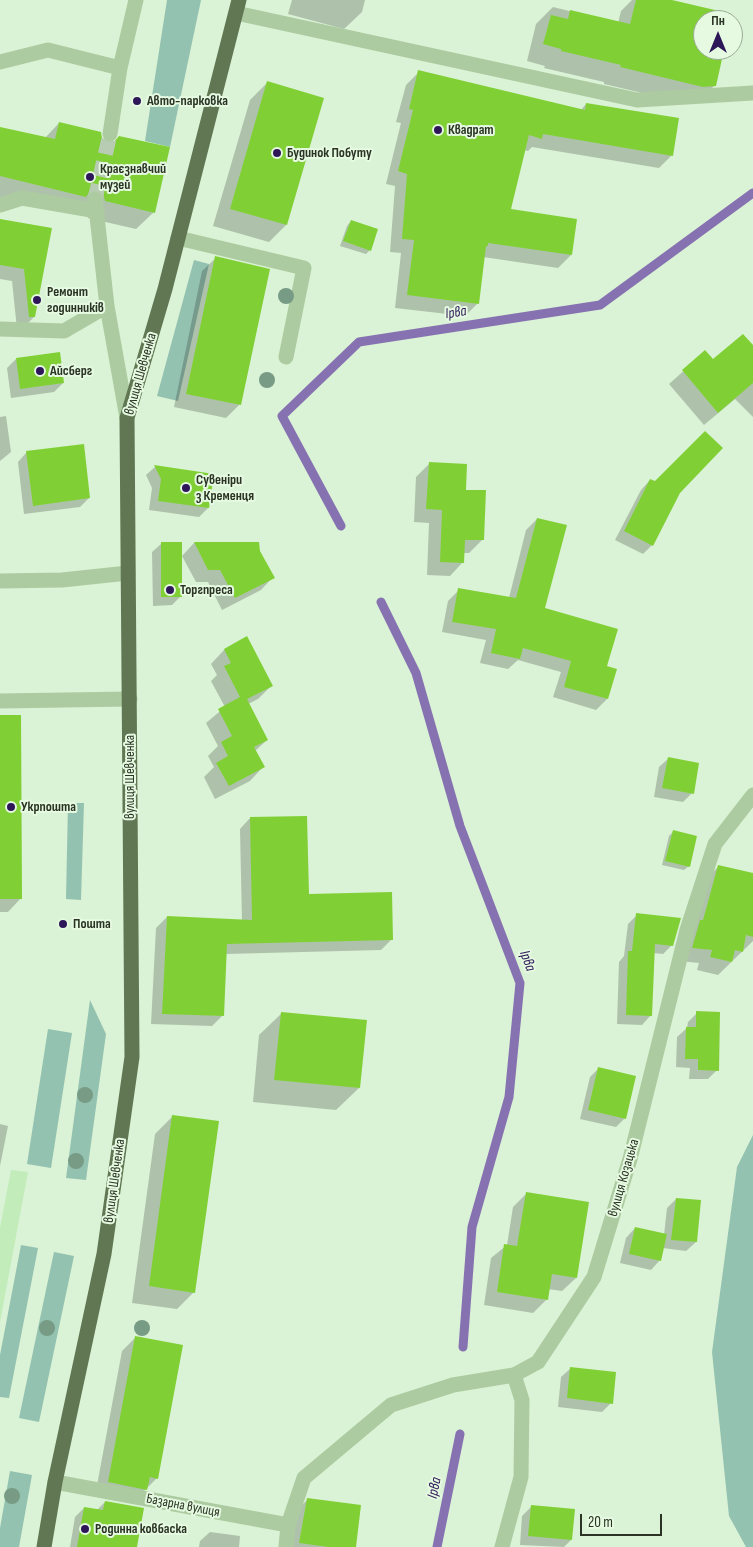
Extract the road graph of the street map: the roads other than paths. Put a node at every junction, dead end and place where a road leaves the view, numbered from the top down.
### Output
1 (136, 0) edge
2 (237, 7) edge
3 (0, 62) edge
4 (120, 68) junction
5 (753, 93) edge
6 (110, 134) tunnel mouth
7 (0, 205) edge
8 (178, 238) junction
9 (107, 306) junction
10 (0, 329) edge
11 (286, 357) dead end
12 (127, 418) junction
13 (128, 573) junction
14 (0, 581) edge
15 (130, 699) junction
16 (0, 702) edge
17 (753, 795) edge
18 (514, 1374) junction
19 (56, 1482) junction
20 (288, 1525) junction
21 (44, 1547) edge
22 (286, 1547) edge
23 (502, 1547) edge

1 - 4 street
2 - 5 street
2 - 8 main road, вулиця Шевченка
3 - 4 street
4 - 6 street
7 - 9 street
8 - 11 street
8 - 12 main road, вулиця Шевченка
9 - 10 street
9 - 12 street
12 - 13 main road, вулиця Шевченка
13 - 14 street
13 - 15 main road, вулиця Шевченка
15 - 16 street
15 - 19 main road, вулиця Шевченка
17 - 18 street, вулиця Козацька
18 - 20 street, вулиця Козацька
18 - 23 street
19 - 20 street, Базарна вулиця
19 - 21 main road, вулиця Шевченка
20 - 22 street

